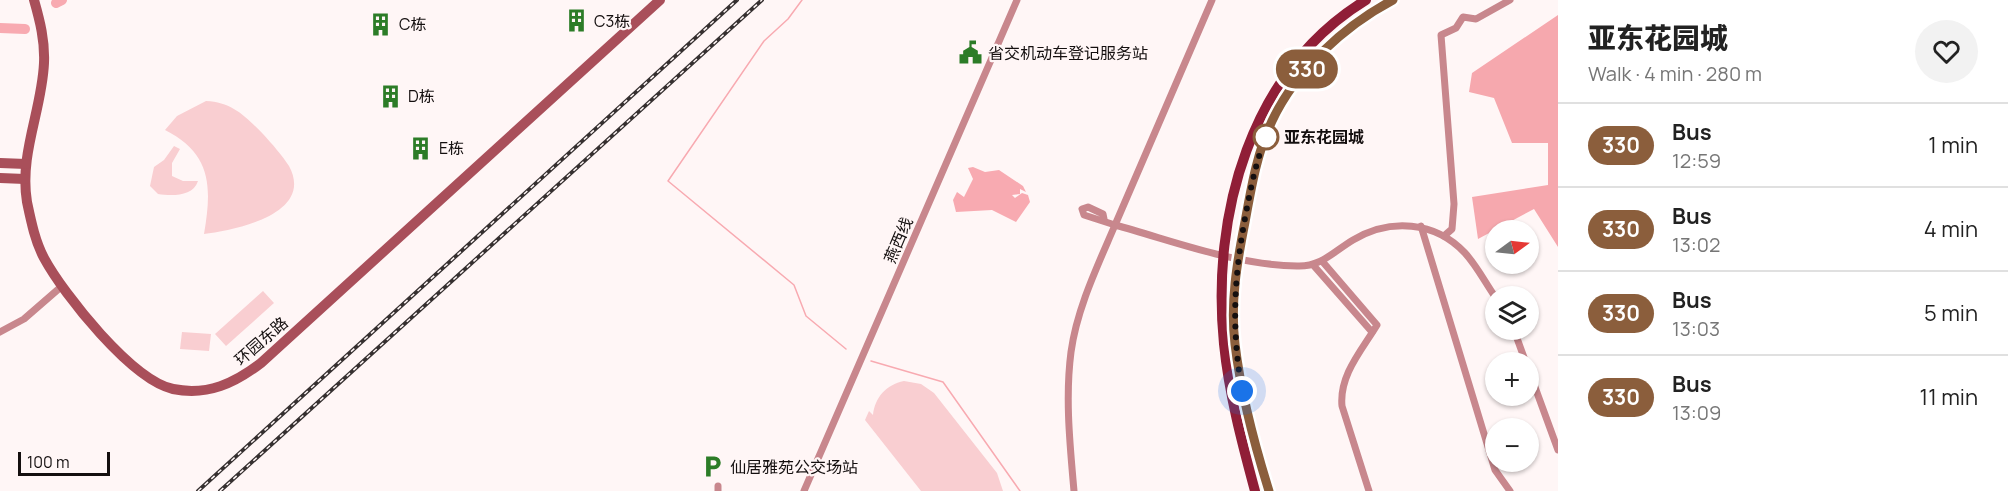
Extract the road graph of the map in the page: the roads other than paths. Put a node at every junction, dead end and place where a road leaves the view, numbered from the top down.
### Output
1 (34, 0) edge
2 (660, 0) edge
3 (1017, 0) edge
4 (1212, 0) edge
5 (1366, 0) edge
6 (1393, 0) edge
7 (1510, 0) edge
8 (0, 163) edge
9 (26, 164) junction
10 (0, 178) edge
11 (25, 179) junction
12 (1104, 219) dead end
13 (1115, 225) junction
14 (1421, 226) junction
15 (1444, 236) junction
16 (1223, 255) junction
17 (1238, 258) junction
18 (1322, 261) junction
19 (1314, 266) junction
20 (62, 286) junction
21 (1488, 286) edge
22 (0, 332) edge
23 (1372, 332) junction
24 (1539, 398) edge
25 (1558, 450) edge
26 (804, 491) edge
27 (1074, 491) edge
28 (1255, 491) edge
29 (1269, 491) edge
30 (1369, 491) edge
31 (1510, 491) edge

1 - 9 street, 环园东路
2 - 20 street, 环园东路
3 - 26 street, 燕西线
4 - 13 street
5 - 16 main road
6 - 17 main road
7 - 15 street
8 - 9 street
9 - 11 street, 环园东路
10 - 11 street
11 - 20 street, 环园东路
12 - 13 street
13 - 16 street
13 - 27 street
14 - 15 street
14 - 18 street
14 - 31 street
15 - 21 street
16 - 17 street
16 - 28 main road
17 - 19 street
17 - 29 main road
18 - 19 street
18 - 23 street
19 - 23 street
20 - 22 street
23 - 30 street
24 - 25 street

